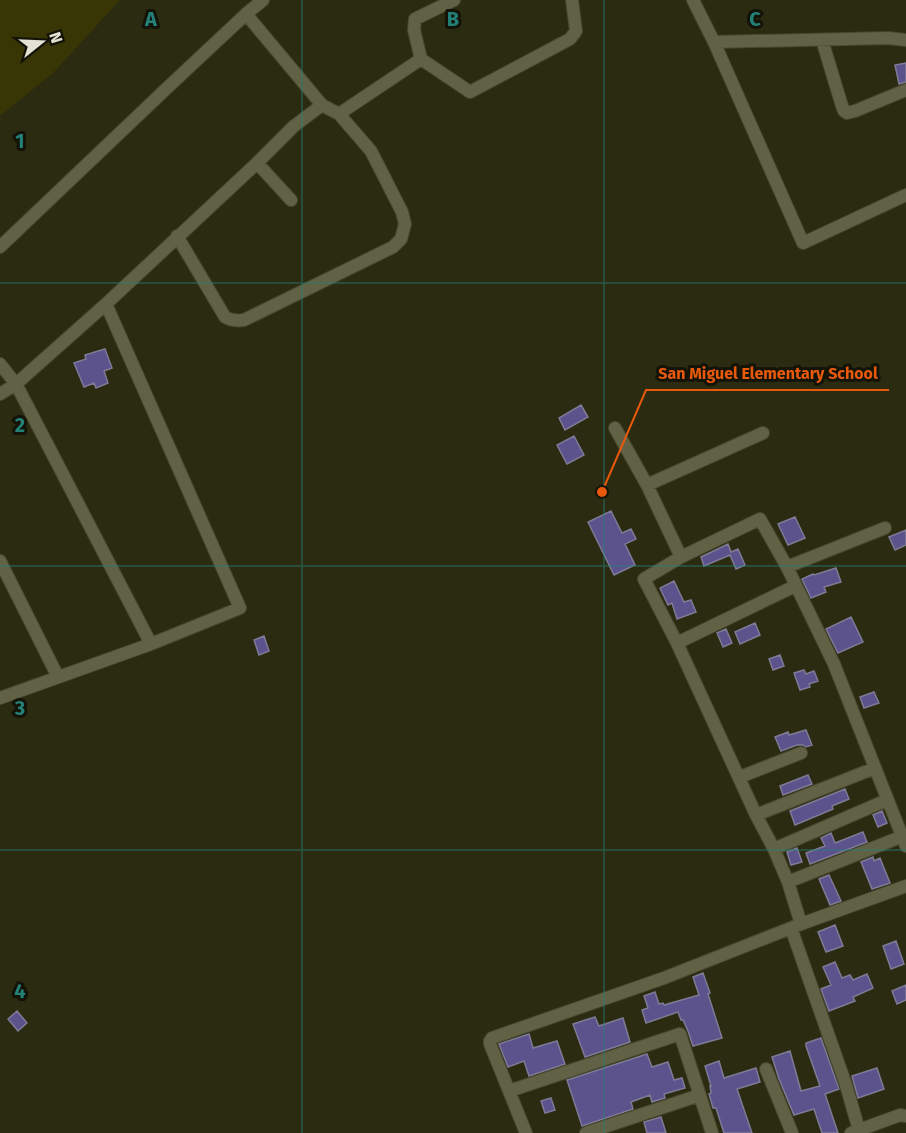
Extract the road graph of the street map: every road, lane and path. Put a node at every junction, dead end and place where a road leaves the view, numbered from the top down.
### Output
1 (263, 0) edge
2 (454, 0) edge
3 (572, 0) edge
4 (693, 0) edge
5 (246, 14) junction
6 (822, 40) junction
7 (906, 40) edge
8 (714, 42) junction
9 (421, 59) junction
10 (906, 90) edge
11 (322, 105) junction
12 (339, 114) junction
13 (256, 164) junction
14 (906, 195) edge
15 (291, 200) dead end
16 (177, 236) junction
17 (0, 248) edge
18 (106, 304) junction
19 (0, 364) edge
20 (16, 384) junction
21 (0, 394) edge
22 (615, 428) dead end
23 (763, 433) dead end
24 (647, 485) junction
25 (885, 528) dead end
26 (681, 557) junction
27 (0, 561) edge
28 (787, 567) junction
29 (795, 586) junction
30 (677, 643) junction
31 (151, 644) junction
32 (58, 677) junction
33 (0, 698) edge
34 (801, 753) dead end
35 (875, 768) junction
36 (740, 777) junction
37 (887, 800) junction
38 (756, 815) junction
39 (905, 841) edge
40 (774, 849) junction
41 (788, 882) junction
42 (906, 886) edge
43 (796, 926) junction
44 (766, 1069) dead end
45 (509, 1091) junction
46 (700, 1095) junction
47 (906, 1116) edge
48 (855, 1131) edge
49 (526, 1133) edge
50 (586, 1133) edge
51 (712, 1133) edge
52 (792, 1133) edge

1 - 5 street
2 - 9 street
3 - 9 street
4 - 8 street
5 - 11 street
5 - 17 street
6 - 7 street
6 - 8 street
6 - 10 street
8 - 14 street
9 - 12 street
11 - 12 street
11 - 13 street
12 - 16 street
13 - 15 street
13 - 16 street
16 - 18 street
18 - 20 street
18 - 31 street
19 - 20 street
20 - 21 street
20 - 31 street
22 - 24 street
23 - 24 street
24 - 26 street
25 - 28 street
26 - 28 street
26 - 30 street
27 - 32 street
28 - 29 street
29 - 30 street
29 - 35 street
30 - 36 street
31 - 32 street
32 - 33 street
34 - 36 street
35 - 37 street
35 - 38 street
36 - 38 street
37 - 39 street
37 - 40 street
38 - 40 street
39 - 41 street
40 - 41 street
41 - 43 street
42 - 43 street
43 - 45 street
43 - 48 street
44 - 52 street
45 - 46 street
45 - 49 street
46 - 50 street
46 - 51 street
47 - 48 street

